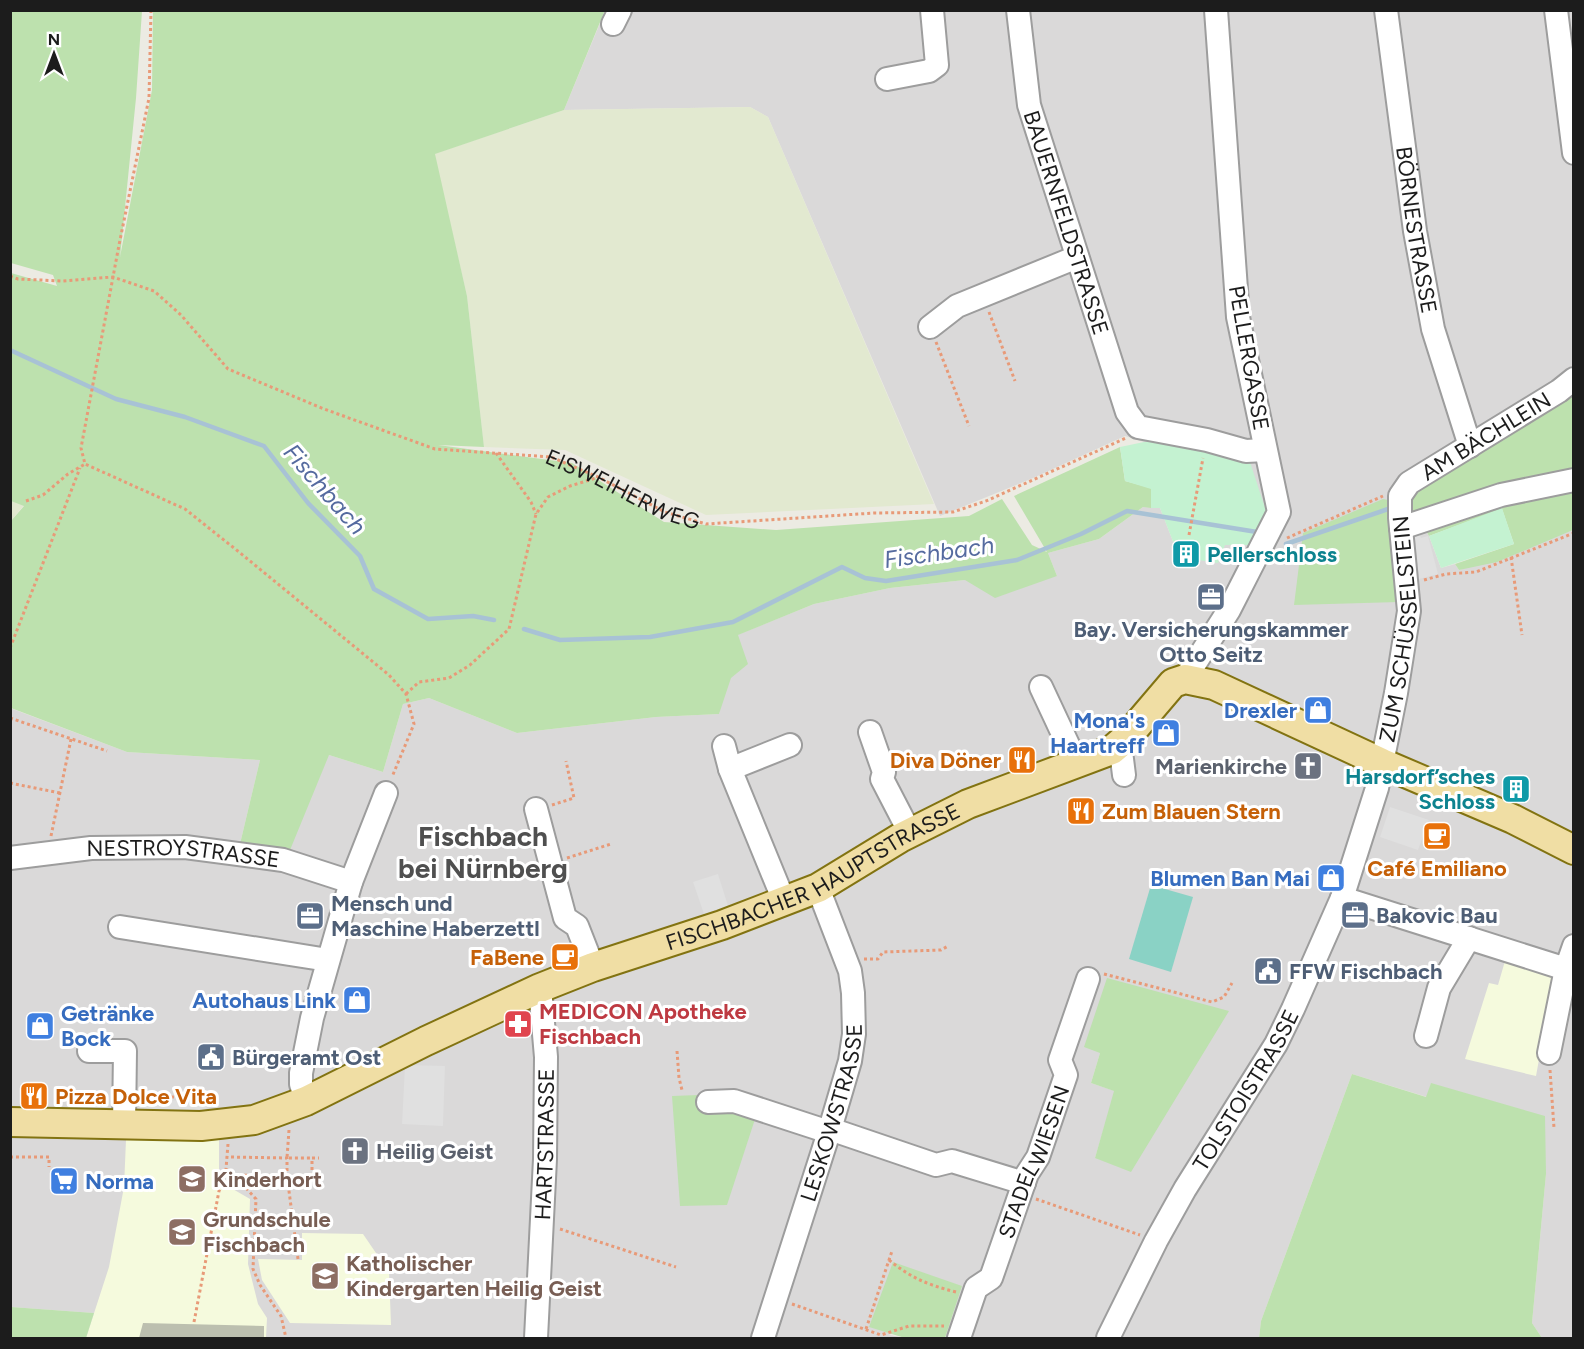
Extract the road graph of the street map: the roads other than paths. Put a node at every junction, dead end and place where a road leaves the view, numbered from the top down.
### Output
1 (932, 10) edge
2 (1018, 10) edge
3 (1216, 10) edge
4 (1386, 10) edge
5 (1556, 10) edge
6 (887, 79) dead end
7 (1574, 153) edge
8 (1077, 257) junction
9 (930, 327) road end
10 (1574, 379) edge
11 (1470, 446) junction
12 (1265, 450) junction
13 (1574, 480) edge
14 (1400, 496) joint
15 (1401, 528) junction
16 (1185, 679) junction
17 (1041, 687) dead end
18 (870, 732) dead end
19 (1120, 742) junction
20 (790, 745) dead end
21 (724, 746) dead end
22 (1382, 762) junction
23 (1077, 764) junction
24 (730, 768) junction
25 (1124, 776) dead end
26 (386, 793) road end
27 (536, 809) dead end
28 (910, 833) junction
29 (1574, 850) edge
30 (10, 858) edge
31 (351, 882) junction
32 (818, 888) junction
33 (1342, 898) junction
34 (784, 901) junction
35 (120, 927) dead end
36 (1469, 938) junction
37 (1574, 946) edge
38 (328, 960) junction
39 (593, 967) junction
40 (1566, 969) junction
41 (1088, 979) road end
42 (540, 988) junction
43 (1426, 1036) dead end
44 (89, 1051) dead end
45 (1549, 1053) road end
46 (708, 1102) dead end
47 (298, 1104) junction
48 (124, 1112) junction
49 (10, 1122) edge
50 (829, 1130) junction
51 (1022, 1188) junction
52 (960, 1334) edge
53 (536, 1338) edge
54 (763, 1338) edge
55 (1108, 1338) edge

1 - 6 street
2 - 8 street, BAUERNFELDSTRASSE
3 - 12 street, PELLERGASSE
4 - 11 street, BÖRNESTRASSE
5 - 7 street
8 - 9 street
8 - 12 street, BAUERNFELDSTRASSE
10 - 11 street, AM BÄCHLEIN
11 - 14 street, AM BÄCHLEIN
12 - 16 street, PELLERGASSE
13 - 15 street
14 - 15 street, ZUM SCHÜSSELSTEIN
15 - 22 street, ZUM SCHÜSSELSTEIN
16 - 19 main road, FISCHBACHER HAUPTSTRASSE
16 - 22 main road
17 - 23 street
18 - 28 street
19 - 23 main road, FISCHBACHER HAUPTSTRASSE
19 - 25 street
20 - 24 street
21 - 24 street
22 - 29 main road
22 - 33 street, TOLSTOISTRASSE
23 - 28 main road, FISCHBACHER HAUPTSTRASSE
24 - 34 street
26 - 31 street
27 - 39 street
28 - 32 main road, FISCHBACHER HAUPTSTRASSE
30 - 31 street, NESTROYSTRASSE
31 - 38 street
32 - 34 main road, FISCHBACHER HAUPTSTRASSE
32 - 50 street, LESKOWSTRASSE
33 - 36 street
33 - 55 street, TOLSTOISTRASSE
34 - 39 main road, FISCHBACHER HAUPTSTRASSE
35 - 38 street
36 - 40 street
36 - 43 street
37 - 40 street
38 - 47 street
39 - 42 main road, FISCHBACHER HAUPTSTRASSE
40 - 45 street
41 - 51 street, STADELWIESEN
42 - 47 main road, FISCHBACHER HAUPTSTRASSE
42 - 53 street, HARTSTRASSE
44 - 48 street
46 - 50 street
47 - 48 main road, FISCHBACHER HAUPTSTRASSE
48 - 49 main road, FISCHBACHER HAUPTSTRASSE
50 - 51 street
50 - 54 street, LESKOWSTRASSE
51 - 52 street, STADELWIESEN

